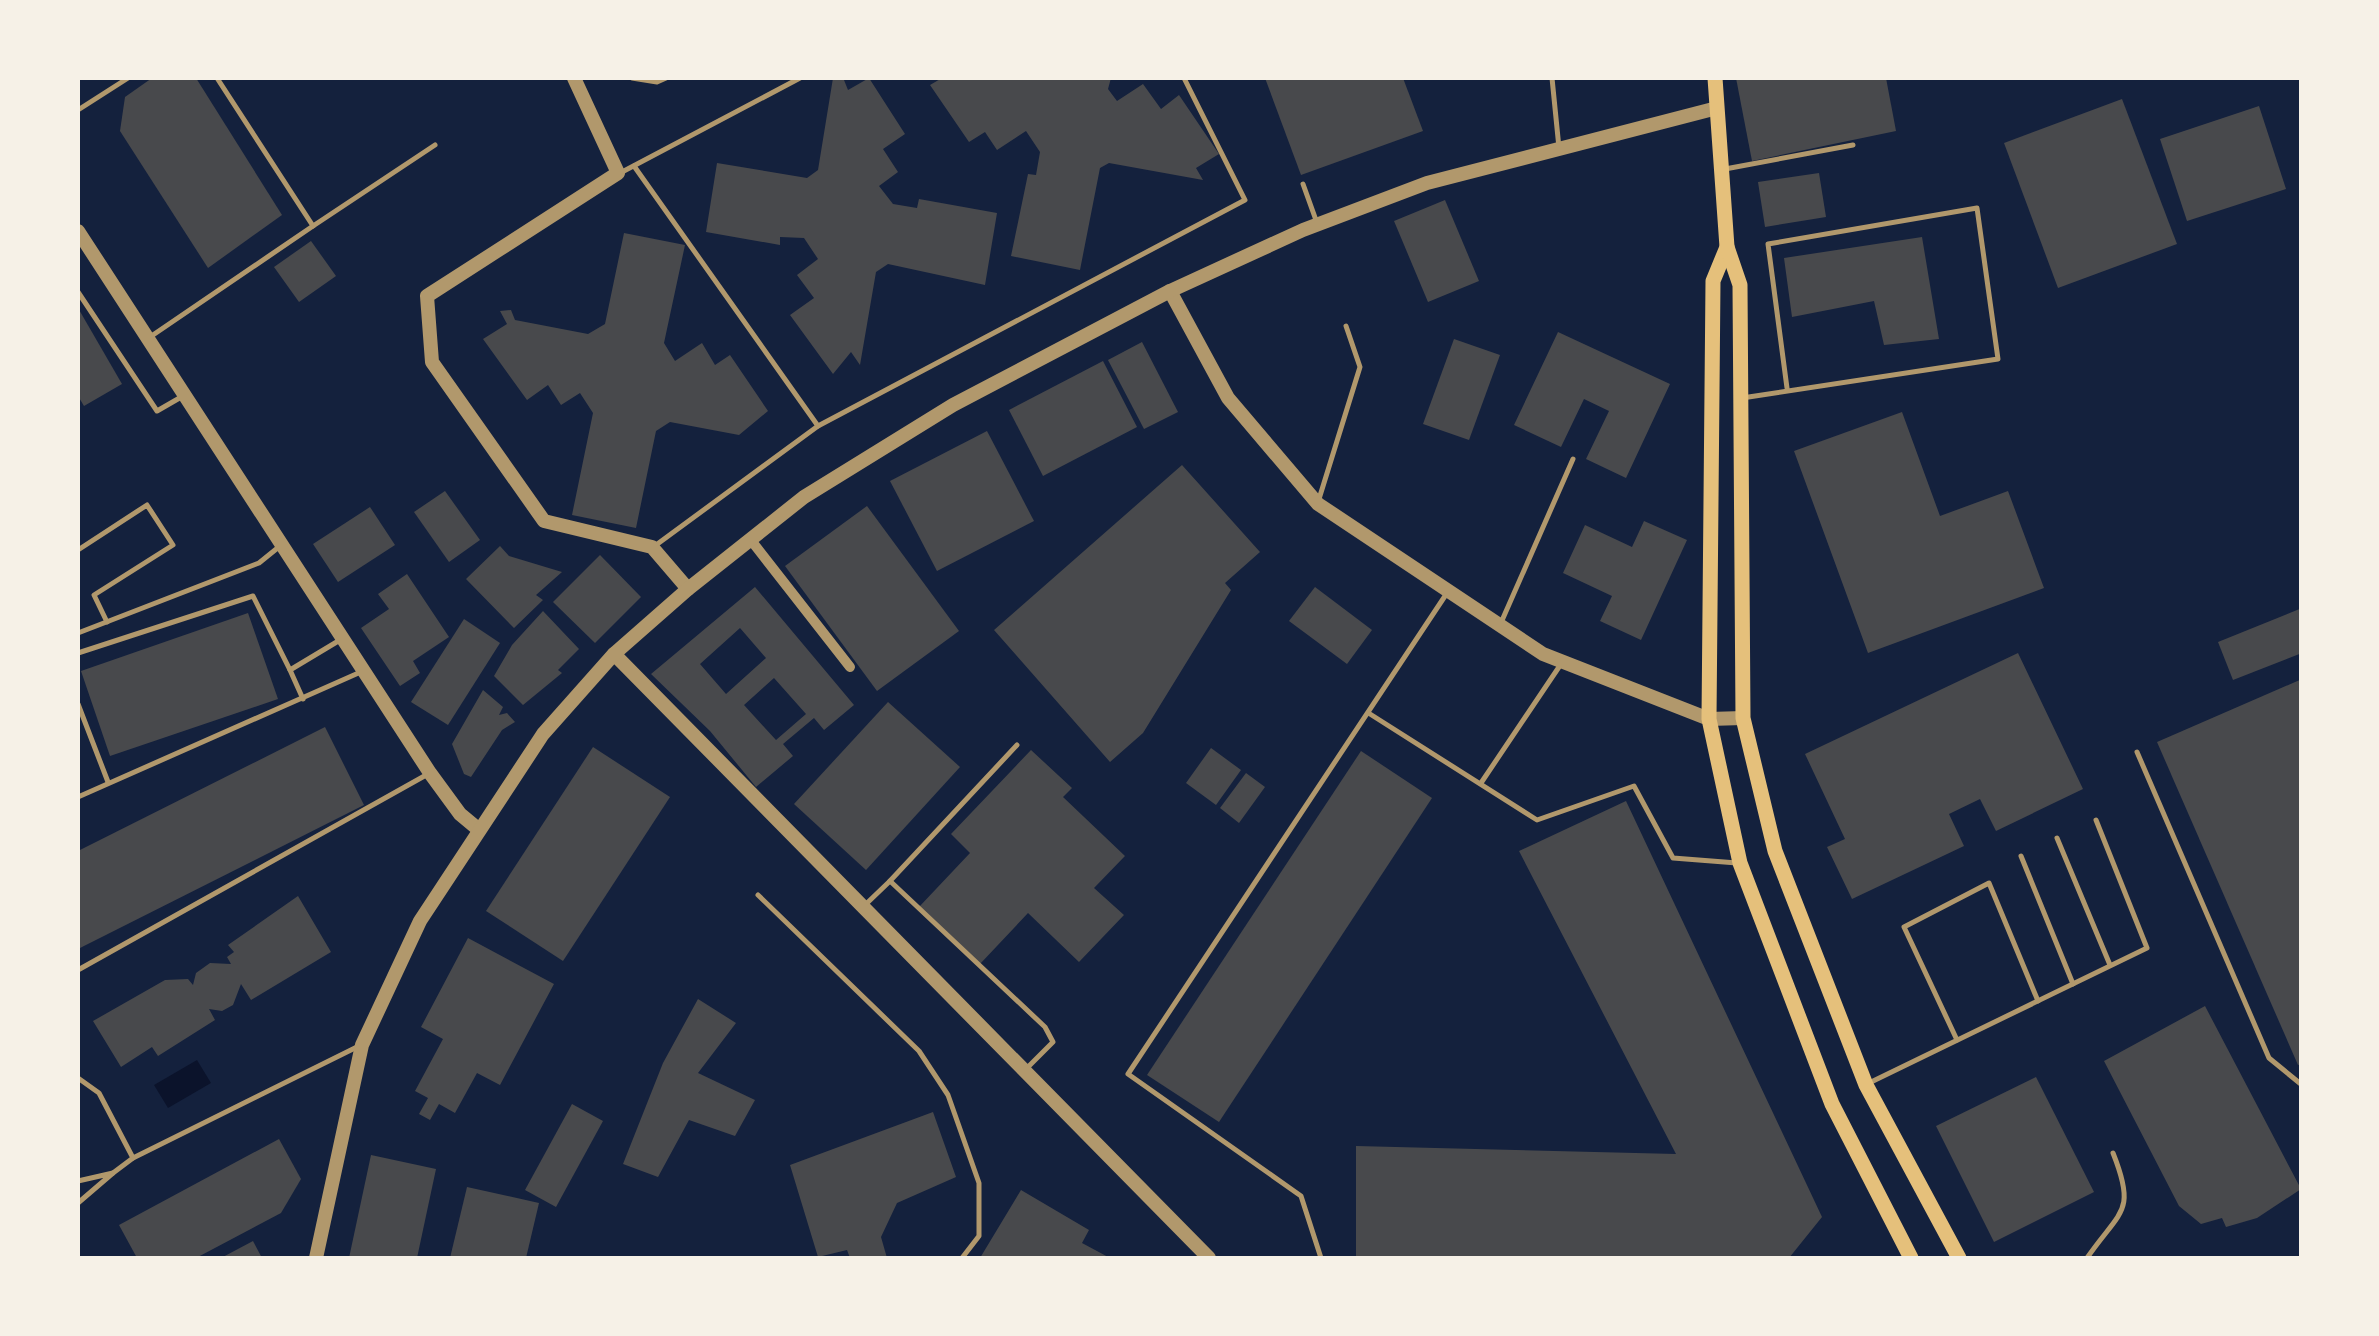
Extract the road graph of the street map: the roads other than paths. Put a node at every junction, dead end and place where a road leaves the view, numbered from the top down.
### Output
1 (128, 78) edge
2 (217, 78) edge
3 (574, 78) edge
4 (632, 78) edge
5 (666, 78) edge
6 (800, 78) edge
7 (1184, 78) edge
8 (1552, 78) edge
9 (1715, 78) edge
10 (1718, 108) junction
11 (78, 110) edge
12 (435, 145) dead end
13 (1853, 145) dead end
14 (1559, 151) junction
15 (634, 166) junction
16 (1722, 170) junction
17 (618, 173) junction
18 (1304, 184) dead end
19 (1318, 224) junction
20 (313, 226) junction
21 (79, 236) edge
22 (1727, 247) junction
23 (1170, 291) junction
24 (78, 292) edge
25 (1346, 326) dead end
26 (148, 338) junction
27 (1787, 388) junction
28 (185, 394) junction
29 (1740, 399) junction
30 (818, 426) junction
31 (1573, 459) dead end
32 (1318, 504) junction
33 (750, 539) junction
34 (284, 544) junction
35 (652, 548) junction
36 (78, 550) edge
37 (688, 589) junction
38 (1448, 590) junction
39 (108, 622) junction
40 (1500, 625) junction
41 (78, 633) edge
42 (344, 637) junction
43 (78, 653) edge
44 (614, 654) junction
45 (1563, 661) junction
46 (850, 666) dead end
47 (290, 670) junction
48 (366, 670) junction
49 (303, 699) junction
50 (78, 704) edge
51 (1370, 714) junction
52 (1742, 718) junction
53 (1708, 719) junction
54 (1018, 745) dead end
55 (2137, 752) dead end
56 (430, 773) junction
57 (108, 782) junction
58 (1480, 784) junction
59 (78, 798) edge
60 (2096, 820) dead end
61 (478, 829) junction
62 (2057, 838) dead end
63 (2021, 856) dead end
64 (1740, 863) junction
65 (890, 881) junction
66 (758, 895) dead end
67 (865, 906) junction
68 (2110, 964) junction
69 (78, 970) edge
70 (2073, 984) junction
71 (2038, 1001) junction
72 (1958, 1040) junction
73 (362, 1045) junction
74 (1025, 1070) junction
75 (78, 1078) edge
76 (1866, 1085) junction
77 (2302, 1085) edge
78 (2112, 1154) dead end
79 (133, 1158) junction
80 (113, 1172) junction
81 (78, 1180) edge
82 (78, 1203) edge
83 (316, 1258) edge
84 (962, 1258) edge
85 (1209, 1258) edge
86 (1321, 1258) edge
87 (1911, 1258) edge
88 (1959, 1258) edge
89 (2087, 1258) edge

1 - 11 lane
2 - 20 lane
3 - 17 street
4 - 5 lane
6 - 15 lane
7 - 30 lane
8 - 14 lane
9 - 10 main road
10 - 14 street
10 - 16 main road
12 - 20 lane
13 - 16 lane
14 - 19 street
15 - 17 lane
15 - 30 lane
16 - 22 main road
17 - 35 street
18 - 19 lane
19 - 23 street
20 - 26 lane
21 - 26 street
22 - 29 main road
22 - 53 main road
23 - 32 street
23 - 33 street
24 - 28 lane
25 - 32 lane
26 - 28 street
27 - 27 lane
27 - 29 lane
28 - 34 street
29 - 52 main road
30 - 35 lane
31 - 40 lane
32 - 38 street
33 - 37 street
33 - 46 street
34 - 39 lane
34 - 42 street
35 - 37 street
36 - 39 lane
37 - 44 street
38 - 40 street
38 - 51 lane
39 - 41 lane
40 - 45 street
42 - 47 lane
42 - 48 street
43 - 47 lane
44 - 61 street
44 - 67 street
45 - 53 street
45 - 58 lane
47 - 49 lane
48 - 49 lane
48 - 56 street
49 - 57 lane
50 - 57 lane
51 - 58 lane
51 - 86 lane
52 - 53 street
52 - 76 main road
53 - 64 main road
54 - 65 lane
55 - 77 lane
56 - 61 street
56 - 69 lane
57 - 59 lane
58 - 64 lane
60 - 68 lane
61 - 73 street
62 - 68 lane
63 - 70 lane
64 - 87 main road
65 - 67 lane
65 - 74 lane
66 - 84 lane
67 - 74 street
68 - 70 lane
70 - 71 lane
71 - 72 lane
71 - 72 lane
72 - 76 lane
73 - 79 lane
73 - 83 street
74 - 85 street
75 - 79 lane
76 - 88 main road
78 - 89 lane
79 - 80 lane
80 - 81 lane
80 - 82 lane

